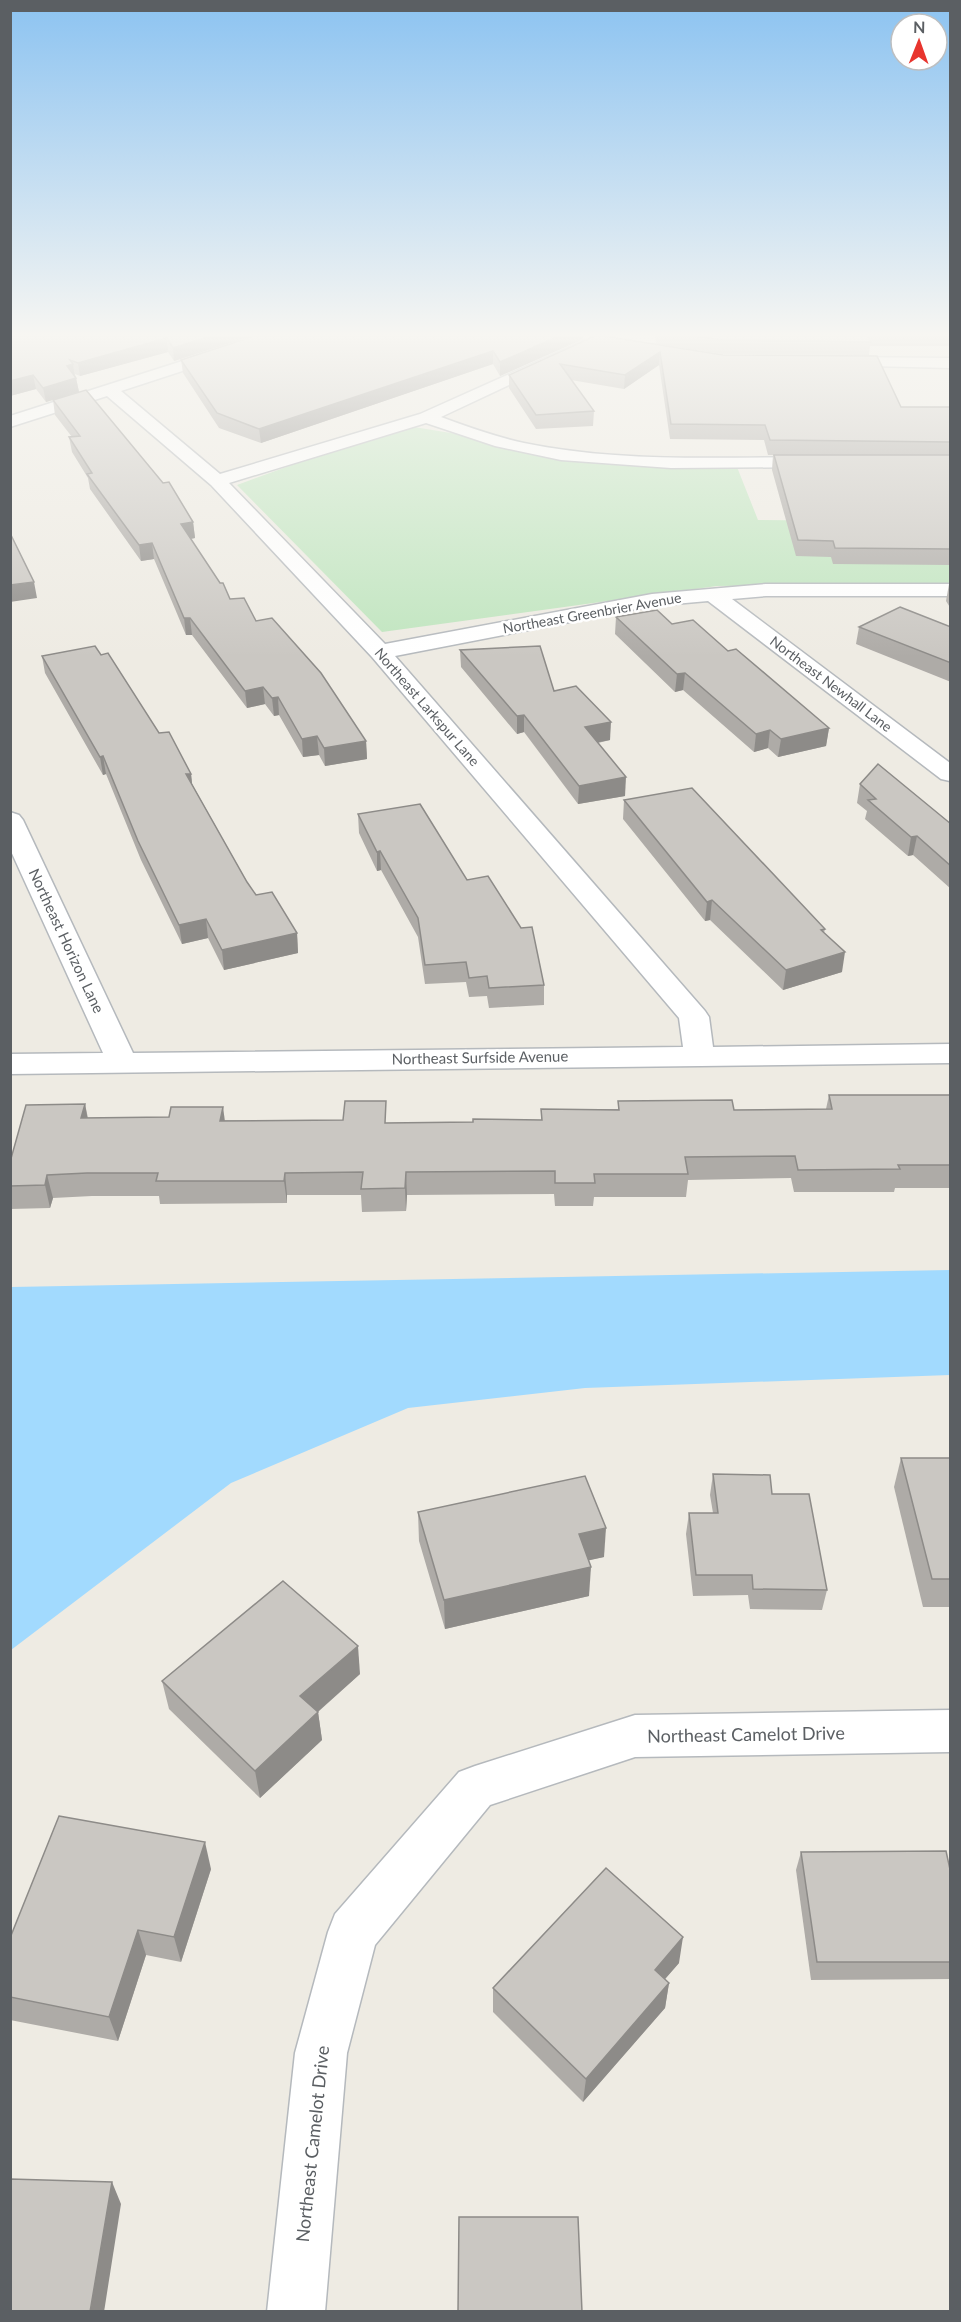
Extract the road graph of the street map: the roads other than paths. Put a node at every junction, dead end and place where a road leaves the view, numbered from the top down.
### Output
1 (169, 440) edge
2 (352, 440) edge
3 (497, 440) edge
4 (834, 462) edge
5 (217, 481) junction
6 (951, 590) edge
7 (712, 594) junction
8 (380, 652) junction
9 (950, 774) edge
10 (10, 820) edge
11 (951, 1054) edge
12 (699, 1055) junction
13 (122, 1062) junction
14 (10, 1064) edge
15 (951, 1731) edge
16 (296, 2312) edge

1 - 5 street, Northeast Larkspur Lane
2 - 5 street
3 - 4 street
5 - 8 street, Northeast Larkspur Lane
6 - 7 street, Northeast Greenbrier Avenue
7 - 8 street, Northeast Greenbrier Avenue
7 - 9 street, Northeast Newhall Lane
8 - 12 street, Northeast Larkspur Lane
10 - 13 street, Northeast Horizon Lane
11 - 12 street, Northeast Surfside Avenue
12 - 13 street, Northeast Surfside Avenue
13 - 14 street, Northeast Surfside Avenue
15 - 16 street, Northeast Camelot Drive

